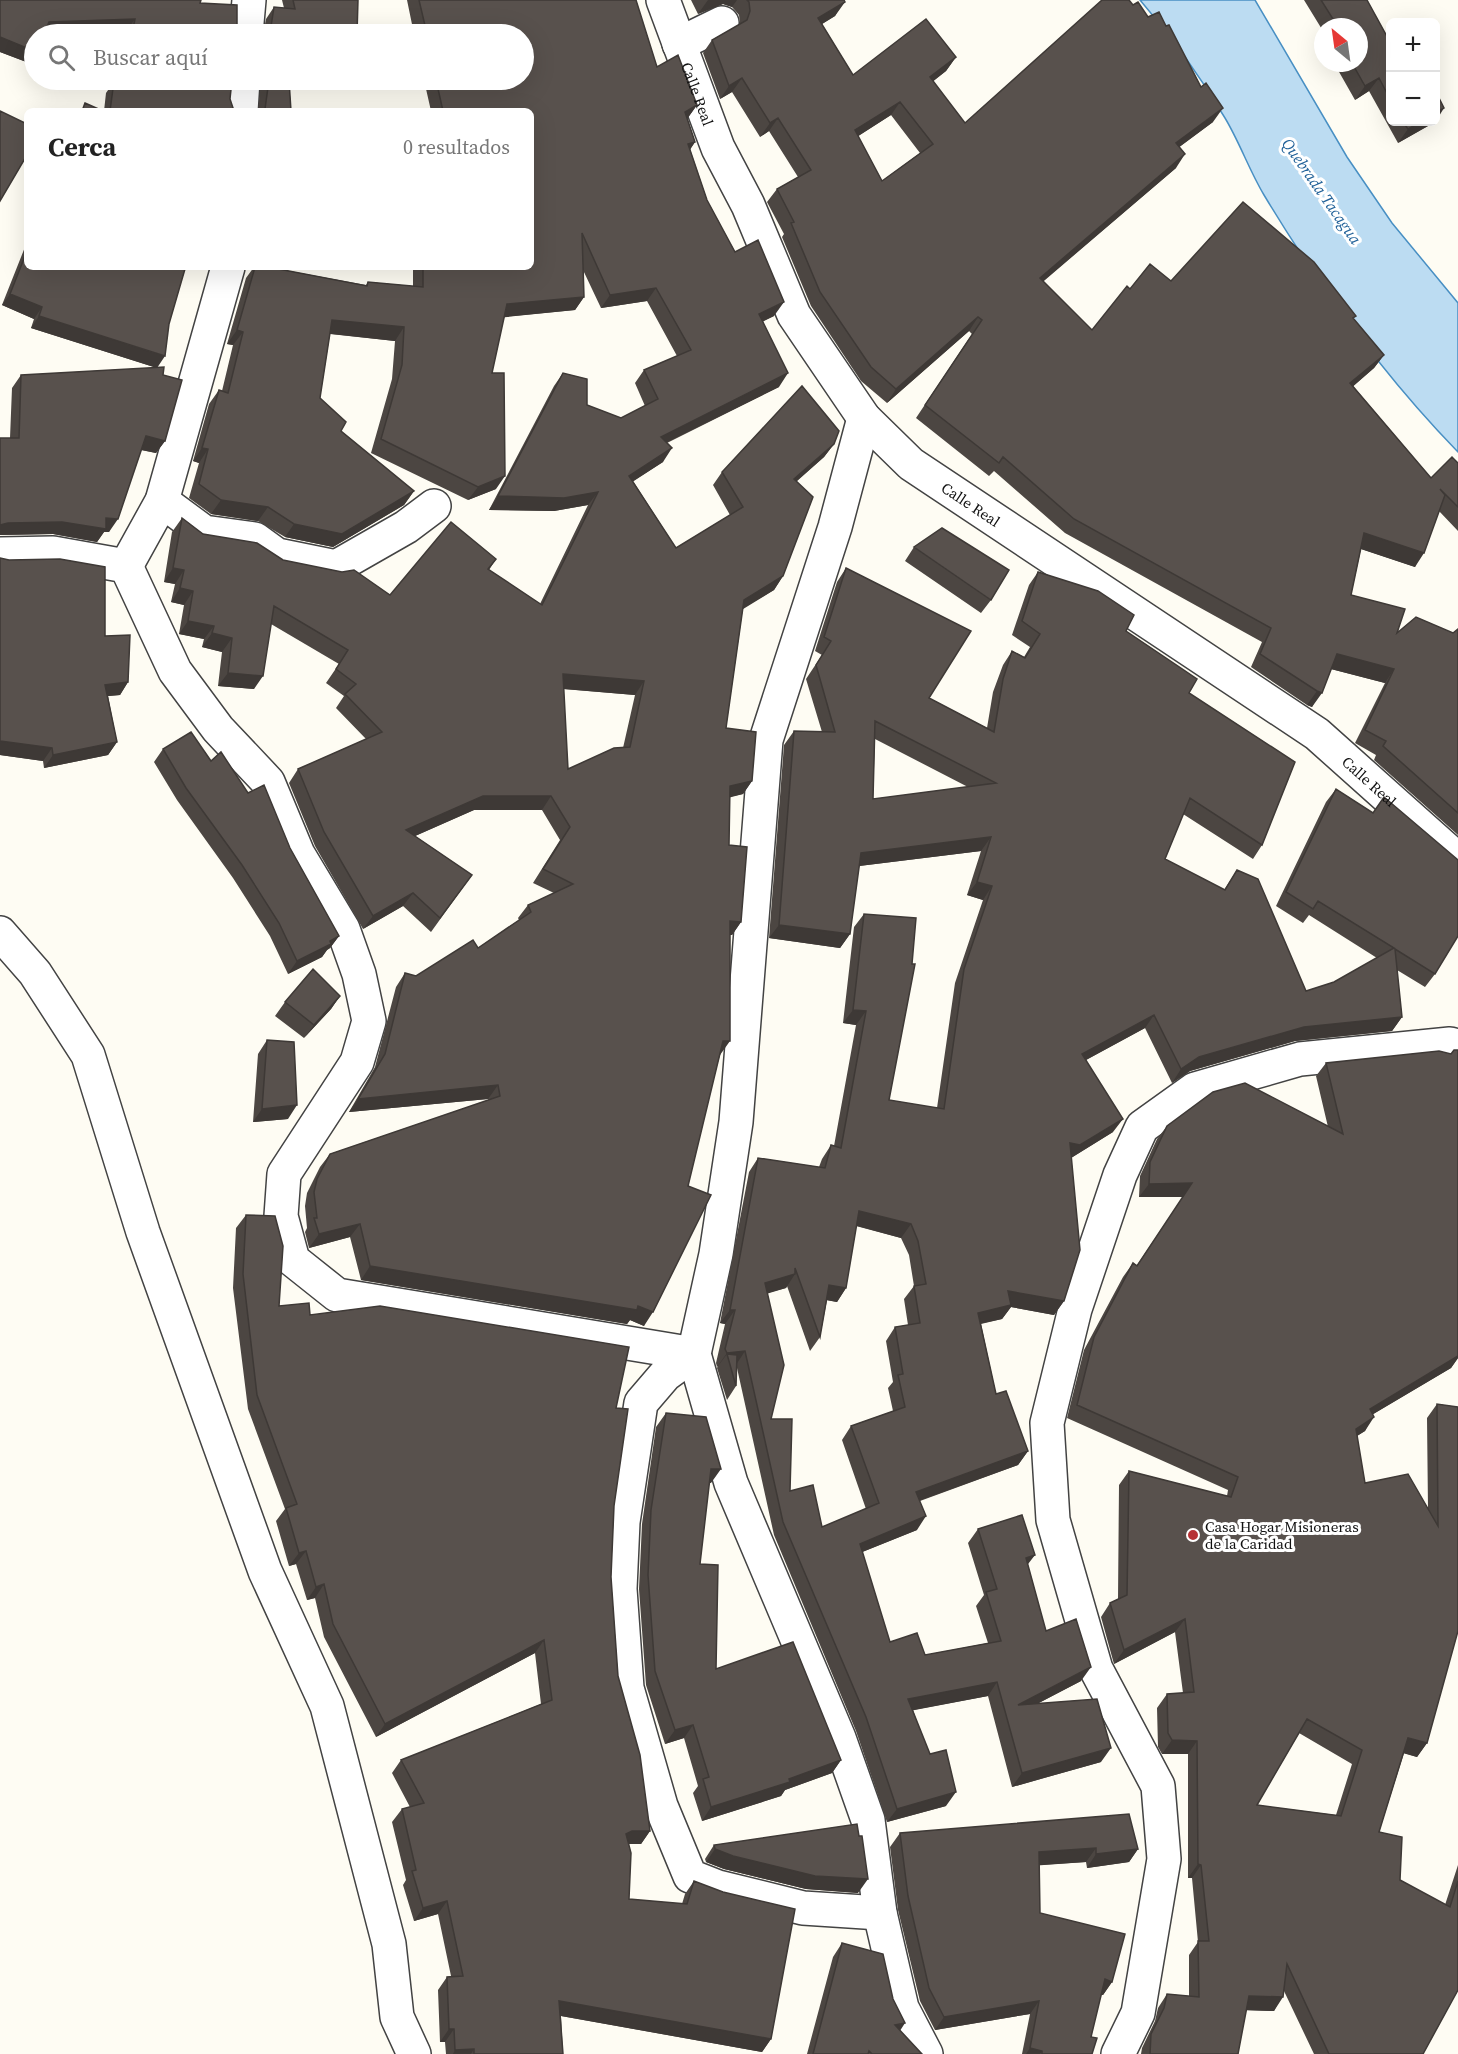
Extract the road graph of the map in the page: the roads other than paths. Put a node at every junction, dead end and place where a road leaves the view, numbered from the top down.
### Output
1 (249, 0) edge
2 (663, 0) edge
3 (722, 23) dead end
4 (247, 24) edge
5 (679, 44) junction
6 (242, 90) edge
7 (241, 108) edge
8 (227, 270) edge
9 (864, 418) junction
10 (162, 501) junction
11 (434, 506) dead end
12 (0, 554) edge
13 (126, 566) junction
14 (1458, 860) edge
15 (0, 933) edge
16 (1458, 1046) edge
17 (694, 1354) junction
18 (880, 1913) junction
19 (414, 2054) edge
20 (926, 2054) edge
21 (1118, 2054) edge

1 - 4 street
2 - 5 street, Calle Real
3 - 5 street
5 - 9 street, Calle Real
6 - 7 street
8 - 10 street
9 - 14 street, Calle Real
9 - 17 street
10 - 11 street
10 - 13 street
12 - 13 street
13 - 17 street
15 - 19 street
16 - 21 street
17 - 18 street
17 - 18 street
18 - 20 street

